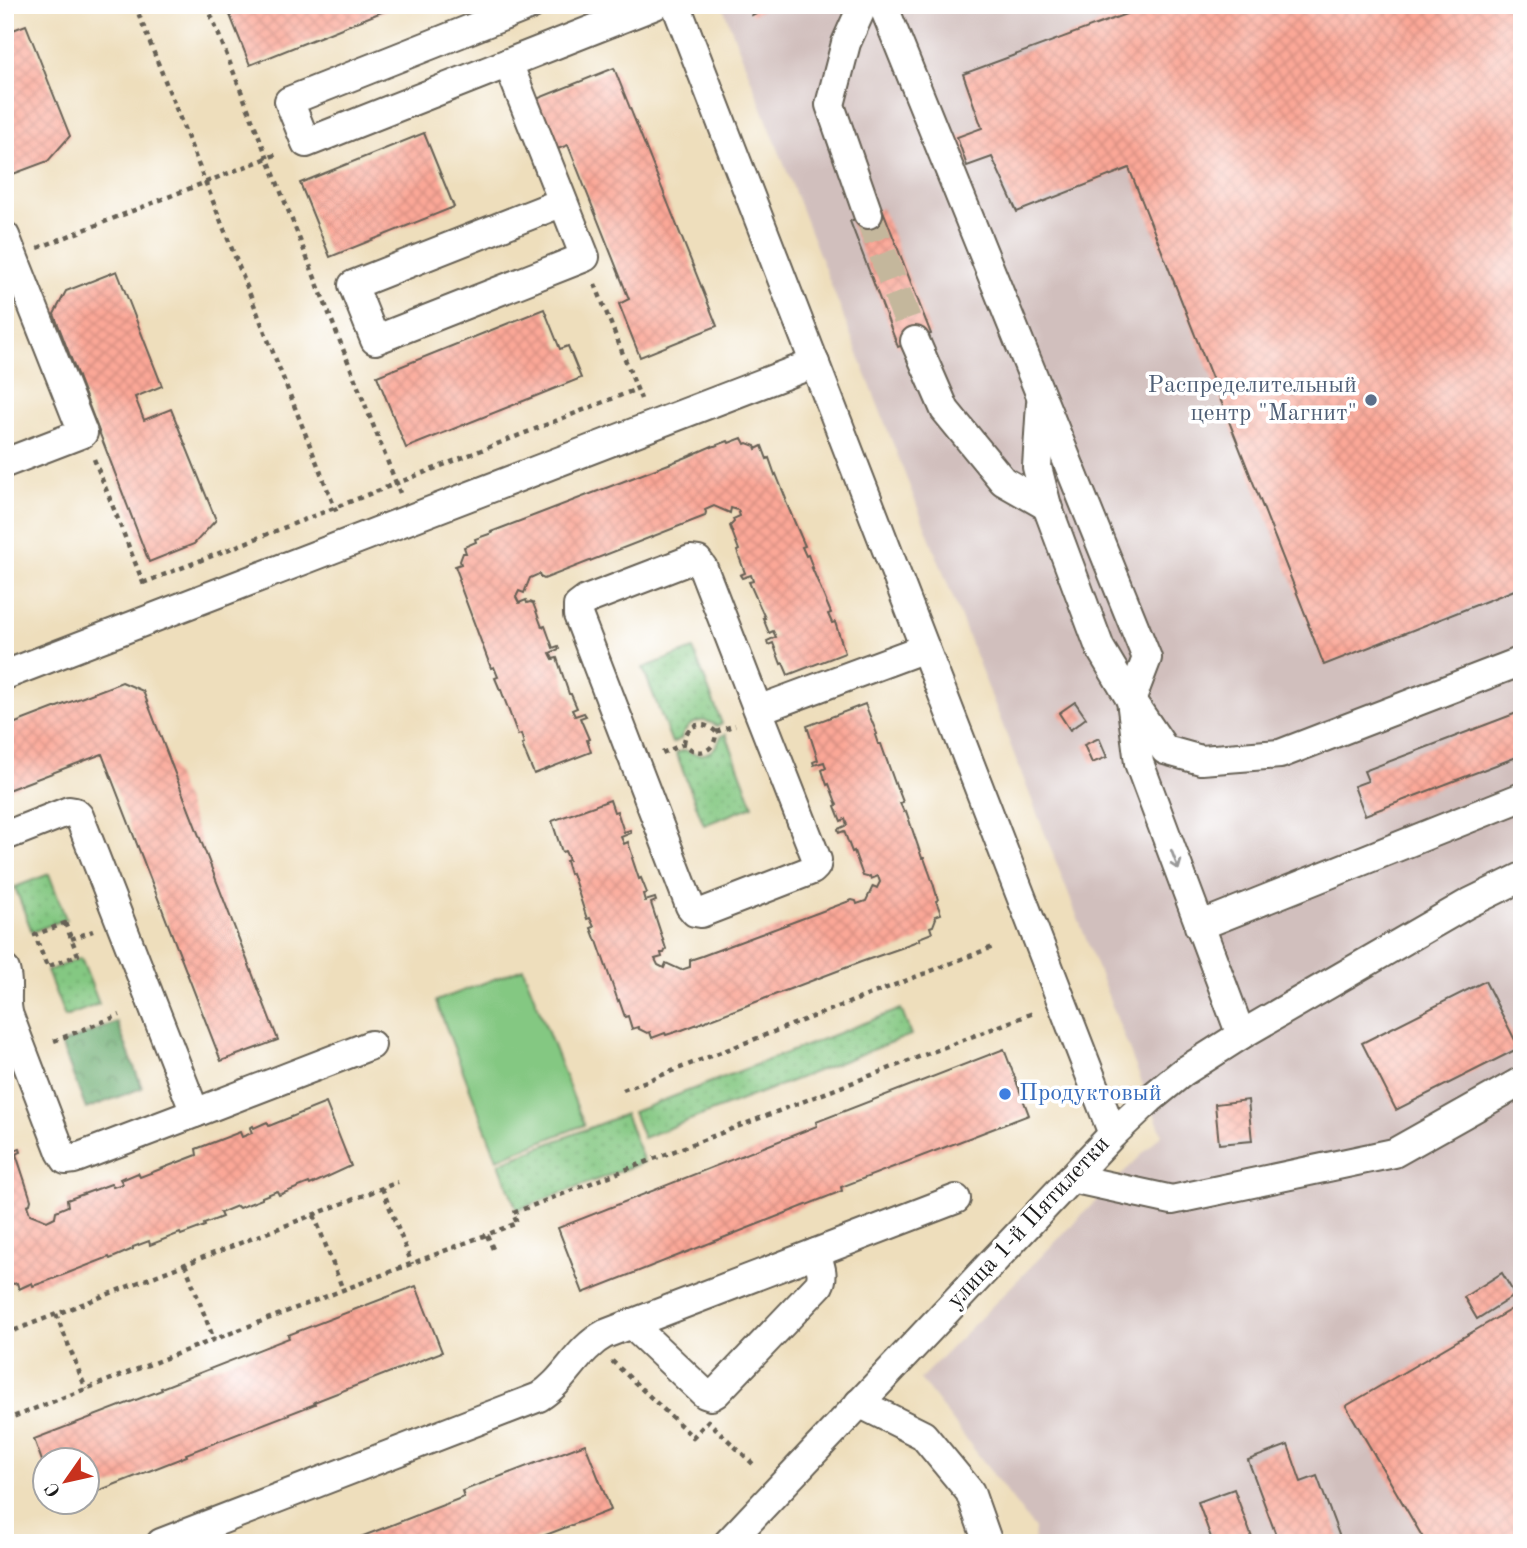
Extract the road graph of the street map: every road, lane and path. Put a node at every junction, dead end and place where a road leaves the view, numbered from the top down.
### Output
1 (135, 5) edge
2 (207, 5) edge
3 (531, 5) edge
4 (655, 5) edge
5 (676, 5) edge
6 (863, 5) edge
7 (885, 5) edge
8 (608, 14) edge
9 (508, 63) junction
10 (306, 143) junction
11 (267, 158) junction
12 (205, 182) junction
13 (563, 202) junction
14 (868, 214) tunnel mouth
15 (8, 252) edge
16 (585, 257) junction
17 (915, 341) tunnel mouth
18 (815, 363) junction
19 (636, 388) junction
20 (1041, 397) junction
21 (652, 426) junction
22 (83, 433) junction
23 (5, 463) edge
24 (396, 483) junction
25 (1047, 506) junction
26 (334, 508) junction
27 (410, 519) junction
28 (348, 543) junction
29 (143, 583) junction
30 (156, 617) junction
31 (925, 648) junction
32 (1522, 661) edge
33 (5, 675) edge
34 (1131, 700) junction
35 (758, 710) junction
36 (684, 744) junction
37 (635, 763) junction
38 (1522, 797) edge
39 (5, 836) edge
40 (1522, 877) edge
41 (1199, 926) junction
42 (35, 935) joint
43 (993, 947) dead end
44 (5, 970) edge
45 (1062, 1002) junction
46 (5, 1007) edge
47 (120, 1015) dead end
48 (1241, 1035) junction
49 (54, 1041) dead end
50 (371, 1045) dead end
51 (1522, 1081) edge
52 (623, 1090) dead end
53 (195, 1113) junction
54 (1113, 1134) junction
55 (1071, 1178) junction
56 (398, 1182) dead end
57 (382, 1188) junction
58 (956, 1199) dead end
59 (314, 1215) junction
60 (487, 1235) junction
61 (493, 1249) dead end
62 (816, 1253) junction
63 (185, 1264) junction
64 (412, 1264) junction
65 (343, 1290) junction
66 (56, 1314) junction
67 (631, 1324) junction
68 (5, 1334) edge
69 (214, 1340) junction
70 (592, 1342) junction
71 (86, 1390) junction
72 (859, 1403) junction
73 (5, 1420) edge
74 (753, 1464) dead end
75 (161, 1543) edge
76 (728, 1543) edge
77 (988, 1543) edge

1 - 12 path
2 - 11 path
3 - 10 street
4 - 8 street
5 - 18 street
6 - 14 street
7 - 20 street
8 - 9 street
9 - 10 street
9 - 13 street
10 - 11 path
11 - 12 path
11 - 24 path
12 - 15 path
12 - 26 path
13 - 16 street
13 - 16 street
15 - 22 street
16 - 19 path
17 - 25 street
18 - 21 street
18 - 31 street
19 - 21 path
19 - 24 path
20 - 25 street
20 - 34 street
21 - 27 street
22 - 23 street
22 - 29 path
24 - 26 path
24 - 27 path
25 - 34 street
26 - 28 path
26 - 29 path
27 - 28 street
28 - 30 street
29 - 30 path
30 - 33 street
31 - 35 street
31 - 45 street
32 - 34 street
34 -> 41 street
35 - 37 street
35 - 37 street
36 - 36 path
36 - 37 path
38 - 41 street
39 - 53 street
40 - 48 street, улица 1-й Пятилетки
41 - 48 street
42 - 42 path
43 - 52 path
44 - 46 street
45 - 54 street
45 - 60 path
46 - 53 street
47 - 49 path
48 - 54 street, улица 1-й Пятилетки
50 - 53 street
51 - 55 street
54 - 55 street, улица 1-й Пятилетки
55 - 72 street, улица 1-й Пятилетки
56 - 57 path
57 - 59 path
57 - 64 path
58 - 62 street
59 - 63 path
59 - 65 path
60 - 61 path
60 - 64 path
62 - 67 street
62 - 67 street
63 - 66 path
63 - 69 path
64 - 65 path
65 - 69 path
66 - 68 path
66 - 71 path
67 - 70 street
69 - 71 path
70 - 74 path
70 - 75 street
71 - 73 path
72 - 76 street, улица 1-й Пятилетки
72 - 77 street

